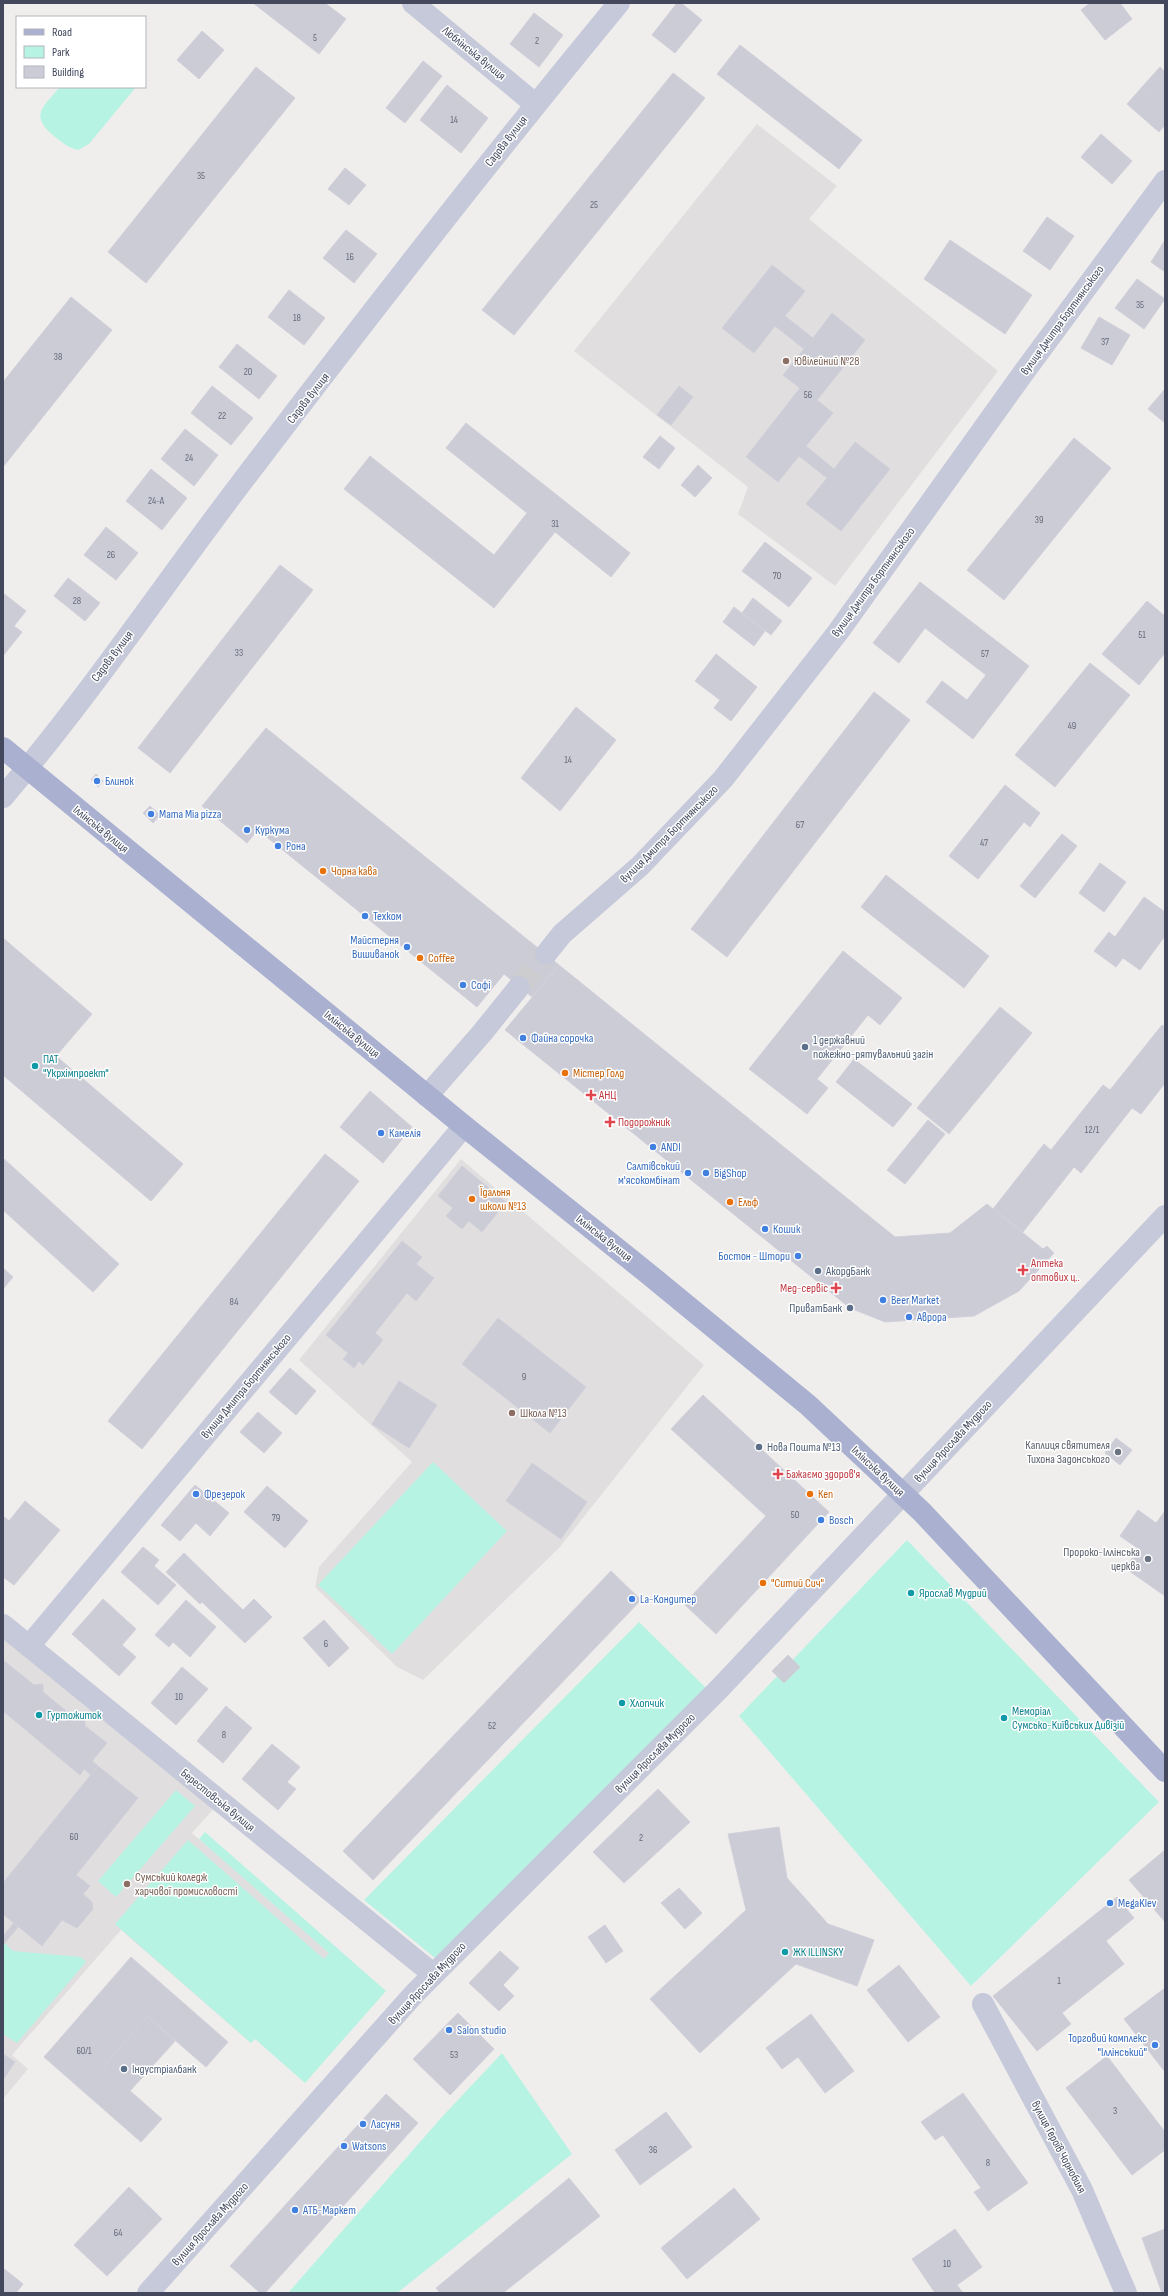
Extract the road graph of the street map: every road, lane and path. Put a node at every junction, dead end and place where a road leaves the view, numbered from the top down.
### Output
1 (413, 3) edge
2 (619, 3) edge
3 (536, 104) junction
4 (1165, 181) edge
5 (3, 748) edge
6 (27, 768) junction
7 (3, 797) edge
8 (546, 954) tunnel mouth
9 (519, 987) tunnel mouth
10 (427, 1096) junction
11 (464, 1126) junction
12 (1165, 1216) edge
13 (903, 1494) junction
14 (3, 1625) edge
15 (29, 1646) junction
16 (1165, 1771) edge
17 (433, 1974) junction
18 (983, 2004) dead end
19 (148, 2293) edge
20 (1126, 2293) edge

1 - 3 street, Люблінська вулиця
2 - 3 street, Садова вулиця
3 - 6 street, Садова вулиця
4 - 8 street, вулиця Дмитра Бортнянського
5 - 6 main road, Іллінська вулиця
6 - 7 street, Садова вулиця
6 - 10 main road, Іллінська вулиця
9 - 10 street
10 - 11 main road, Іллінська вулиця
11 - 13 main road, Іллінська вулиця
11 - 15 street, вулиця Дмитра Бортнянського
12 - 13 street, вулиця Ярослава Мудрого
13 - 16 main road, Іллінська вулиця
13 - 17 street, вулиця Ярослава Мудрого
14 - 15 street, Берестовська вулиця
15 - 17 street, Берестовська вулиця
17 - 19 street, вулиця Ярослава Мудрого
18 - 20 street, вулиця Героїв Чорнобиля

